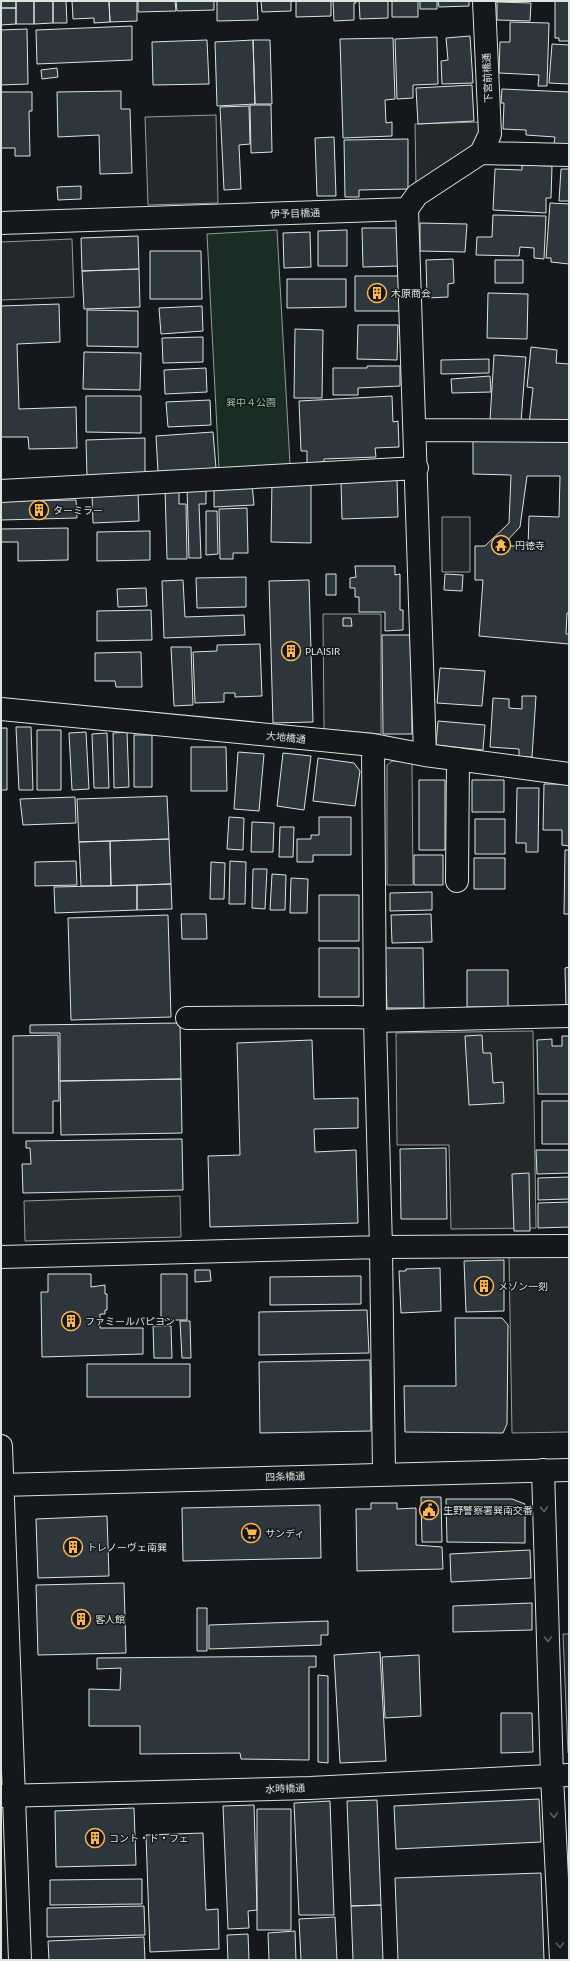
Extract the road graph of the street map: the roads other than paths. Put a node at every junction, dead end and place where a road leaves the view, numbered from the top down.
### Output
1 (484, 1) edge
2 (481, 153) junction
3 (569, 155) edge
4 (407, 210) junction
5 (1, 223) edge
6 (416, 430) junction
7 (569, 431) edge
8 (417, 468) junction
9 (1, 492) edge
10 (1, 709) edge
11 (373, 745) junction
12 (425, 755) junction
13 (458, 759) junction
14 (569, 774) edge
15 (457, 881) dead end
16 (569, 1016) edge
17 (187, 1018) dead end
18 (375, 1020) junction
19 (569, 1246) edge
20 (381, 1247) junction
21 (1, 1257) edge
22 (1, 1446) edge
23 (543, 1470) junction
24 (569, 1470) edge
25 (384, 1473) junction
26 (2, 1485) edge
27 (5, 1658) edge
28 (561, 1775) edge
29 (7, 1796) edge
30 (20, 1960) edge
31 (561, 1960) edge

1 - 2 street, 下宮前橋通
2 - 3 street
2 - 4 street
4 - 5 street, 伊予目橋通
4 - 6 street
6 - 7 street
6 - 8 street
8 - 9 street
8 - 12 street
10 - 11 street, 大地橋通
11 - 12 street, 大地橋通
11 - 18 street
12 - 13 street, 大地橋通
13 - 14 street, 大地橋通
13 - 15 street
16 - 18 street
17 - 18 street
18 - 20 street
19 - 20 street
20 - 21 street
20 - 25 street
22 - 26 street
23 - 24 street, 四条橋通
23 - 25 street, 四条橋通
23 -> 28 street
25 - 26 street, 四条橋通
26 - 27 street
27 - 29 street
28 - 29 street, 水時橋通
28 -> 31 street
29 - 30 street

